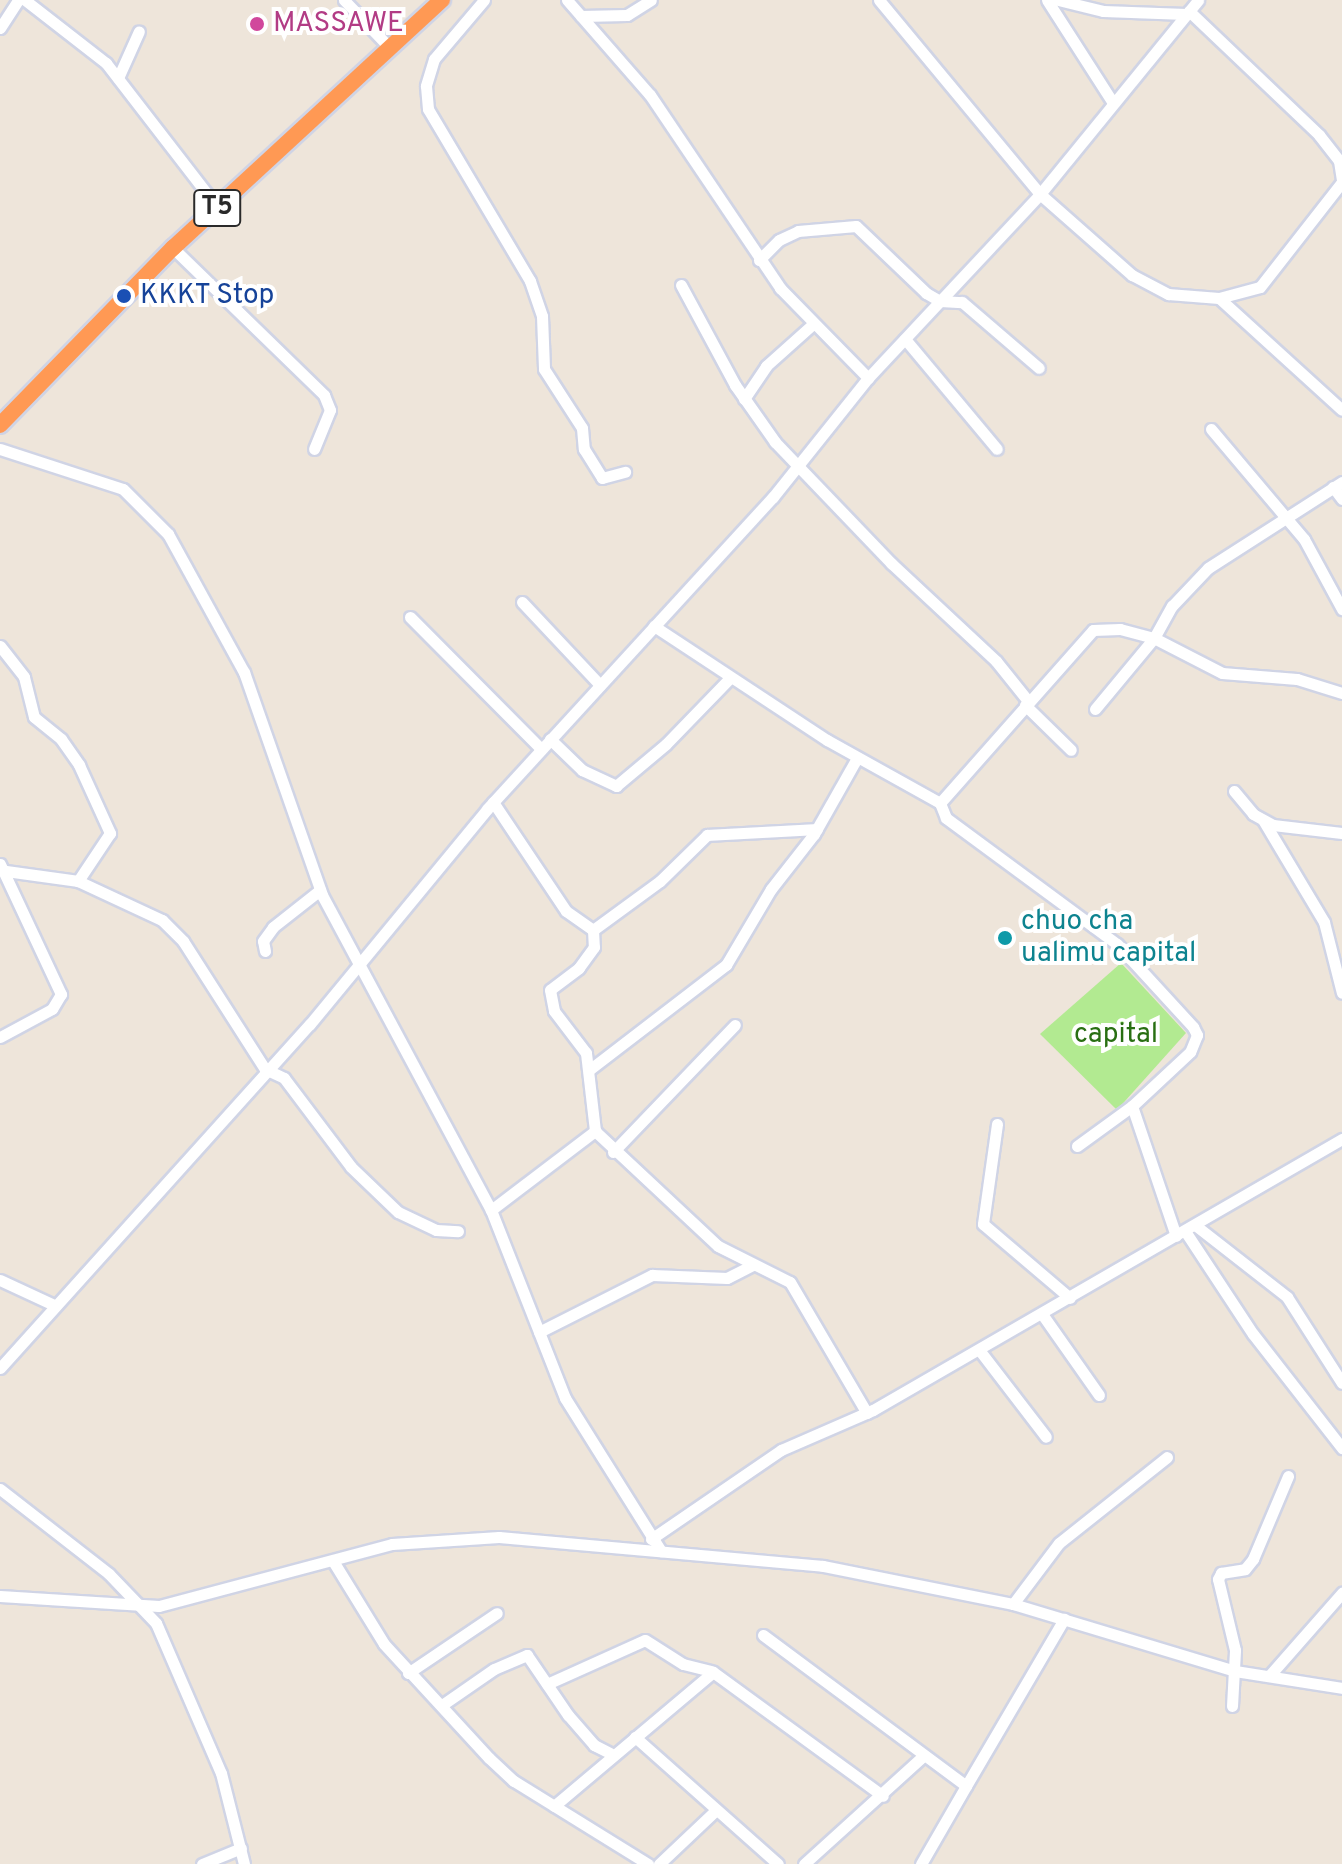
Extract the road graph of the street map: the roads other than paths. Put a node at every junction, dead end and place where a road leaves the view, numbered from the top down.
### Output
1 (18, 0) edge
2 (25, 0) edge
3 (344, 0) edge
4 (442, 0) edge
5 (484, 0) edge
6 (567, 0) edge
7 (651, 0) edge
8 (879, 0) edge
9 (1047, 0) edge
10 (1058, 0) edge
11 (1198, 0) edge
12 (1187, 12) junction
13 (581, 16) junction
14 (0, 28) edge
15 (139, 31) dead end
16 (389, 47) junction
17 (118, 78) junction
18 (1113, 103) junction
19 (1342, 181) edge
20 (1040, 194) junction
21 (218, 208) junction
22 (173, 248) junction
23 (759, 260) junction
24 (681, 285) dead end
25 (1219, 298) junction
26 (940, 301) junction
27 (813, 324) junction
28 (905, 339) junction
29 (1039, 368) dead end
30 (868, 378) junction
31 (744, 399) junction
32 (1342, 410) edge
33 (0, 425) edge
34 (1211, 429) dead end
35 (0, 449) edge
36 (314, 449) dead end
37 (997, 449) dead end
38 (799, 464) junction
39 (625, 472) dead end
40 (1337, 485) edge
41 (1342, 499) edge
42 (1285, 515) junction
43 (522, 602) dead end
44 (1342, 609) edge
45 (410, 617) dead end
46 (654, 626) junction
47 (1154, 638) junction
48 (0, 646) edge
49 (730, 678) junction
50 (600, 685) junction
51 (1341, 695) edge
52 (1026, 703) junction
53 (1095, 709) dead end
54 (550, 739) junction
55 (541, 749) junction
56 (1071, 750) dead end
57 (857, 758) junction
58 (1234, 791) dead end
59 (493, 802) junction
60 (940, 803) junction
61 (1263, 820) junction
62 (817, 829) junction
63 (1342, 833) edge
64 (3, 867) edge
65 (78, 881) junction
66 (320, 890) junction
67 (593, 930) junction
68 (265, 951) dead end
69 (361, 965) junction
70 (1342, 993) edge
71 (735, 1025) dead end
72 (0, 1037) edge
73 (265, 1069) junction
74 (589, 1070) junction
75 (1132, 1106) junction
76 (997, 1124) dead end
77 (595, 1131) junction
78 (1342, 1139) edge
79 (1077, 1146) dead end
80 (613, 1152) junction
81 (491, 1210) junction
82 (458, 1231) dead end
83 (1185, 1231) junction
84 (753, 1265) junction
85 (0, 1280) edge
86 (1070, 1298) junction
87 (54, 1305) junction
88 (1042, 1314) junction
89 (539, 1332) junction
90 (980, 1351) junction
91 (0, 1368) edge
92 (1342, 1383) edge
93 (1099, 1395) dead end
94 (867, 1413) junction
95 (1046, 1437) dead end
96 (1342, 1448) edge
97 (1167, 1457) dead end
98 (1288, 1476) dead end
99 (0, 1489) edge
100 (651, 1539) junction
101 (661, 1551) junction
102 (333, 1561) junction
103 (1342, 1593) edge
104 (0, 1596) edge
105 (1013, 1604) junction
106 (145, 1607) junction
107 (497, 1613) dead end
108 (1064, 1619) junction
109 (763, 1635) dead end
110 (1235, 1671) junction
111 (713, 1672) junction
112 (408, 1673) junction
113 (1269, 1676) junction
114 (547, 1684) junction
115 (1342, 1688) edge
116 (442, 1705) junction
117 (1232, 1706) dead end
118 (635, 1737) junction
119 (610, 1753) junction
120 (923, 1756) junction
121 (966, 1786) junction
122 (883, 1796) junction
123 (554, 1806) junction
124 (714, 1812) junction
125 (241, 1848) junction
126 (202, 1864) edge
127 (244, 1864) edge
128 (648, 1864) edge
129 (659, 1864) edge
130 (778, 1864) edge
131 (804, 1864) edge
132 (921, 1864) edge

1 - 14 street
2 - 17 street
3 - 16 street
4 - 16 highway, T5
5 - 39 street
6 - 13 street
7 - 13 street
8 - 20 street
9 - 18 street
10 - 12 street
11 - 12 street
12 - 18 street
12 - 19 street
13 - 23 street
15 - 17 street
16 - 21 highway, T5
17 - 21 street
18 - 20 street
19 - 25 street
20 - 25 street
20 - 26 street
21 - 22 highway, T5
22 - 33 highway, T5
22 - 36 street
23 - 26 street
23 - 27 street
24 - 31 street
25 - 32 street
26 - 28 street
26 - 29 street
27 - 30 street
27 - 31 street
28 - 30 street
28 - 37 street
30 - 38 street
31 - 38 street
34 - 42 street
35 - 66 street
38 - 46 street
38 - 52 street
40 - 41 street
40 - 42 street
42 - 44 street
42 - 47 street
43 - 50 street
45 - 55 street
46 - 49 street
46 - 50 street
47 - 51 street
47 - 52 street
47 - 53 street
48 - 65 street
49 - 54 street
49 - 57 street
50 - 54 street
52 - 56 street
52 - 60 street
54 - 55 street
55 - 59 street
57 - 60 street
57 - 62 street
58 - 61 street
59 - 67 street
59 - 69 street
60 - 75 street
61 - 63 street
61 - 70 street
62 - 67 street
62 - 74 street
64 - 65 street
64 - 72 street
65 - 73 street
66 - 68 street
66 - 69 street
67 - 74 street
69 - 73 street
69 - 81 street
71 - 80 street
73 - 82 street
73 - 87 street
74 - 77 street
75 - 79 street
75 - 83 street
76 - 86 street
77 - 80 street
77 - 81 street
78 - 83 street
80 - 84 street
81 - 89 street
83 - 86 street
83 - 92 street
83 - 96 street
84 - 89 street
84 - 94 street
85 - 87 street
86 - 88 street
87 - 91 street
88 - 90 street
88 - 93 street
89 - 100 street
90 - 94 street
90 - 95 street
94 - 100 street
97 - 105 street
98 - 110 street
99 - 106 street
100 - 101 street
101 - 102 street
101 - 105 street
102 - 106 street
102 - 112 street
103 - 113 street
104 - 106 street
105 - 108 street
106 - 125 street
107 - 112 street
108 - 110 street
108 - 121 street
109 - 120 street
110 - 113 street
110 - 117 street
111 - 114 street
111 - 118 street
111 - 122 street
112 - 116 street
113 - 115 street
114 - 116 street
114 - 119 street
116 - 123 street
118 - 119 street
118 - 124 street
119 - 123 street
120 - 121 street
120 - 122 street
121 - 132 street
122 - 131 street
123 - 128 street
124 - 129 street
124 - 130 street
125 - 126 street
125 - 127 street

